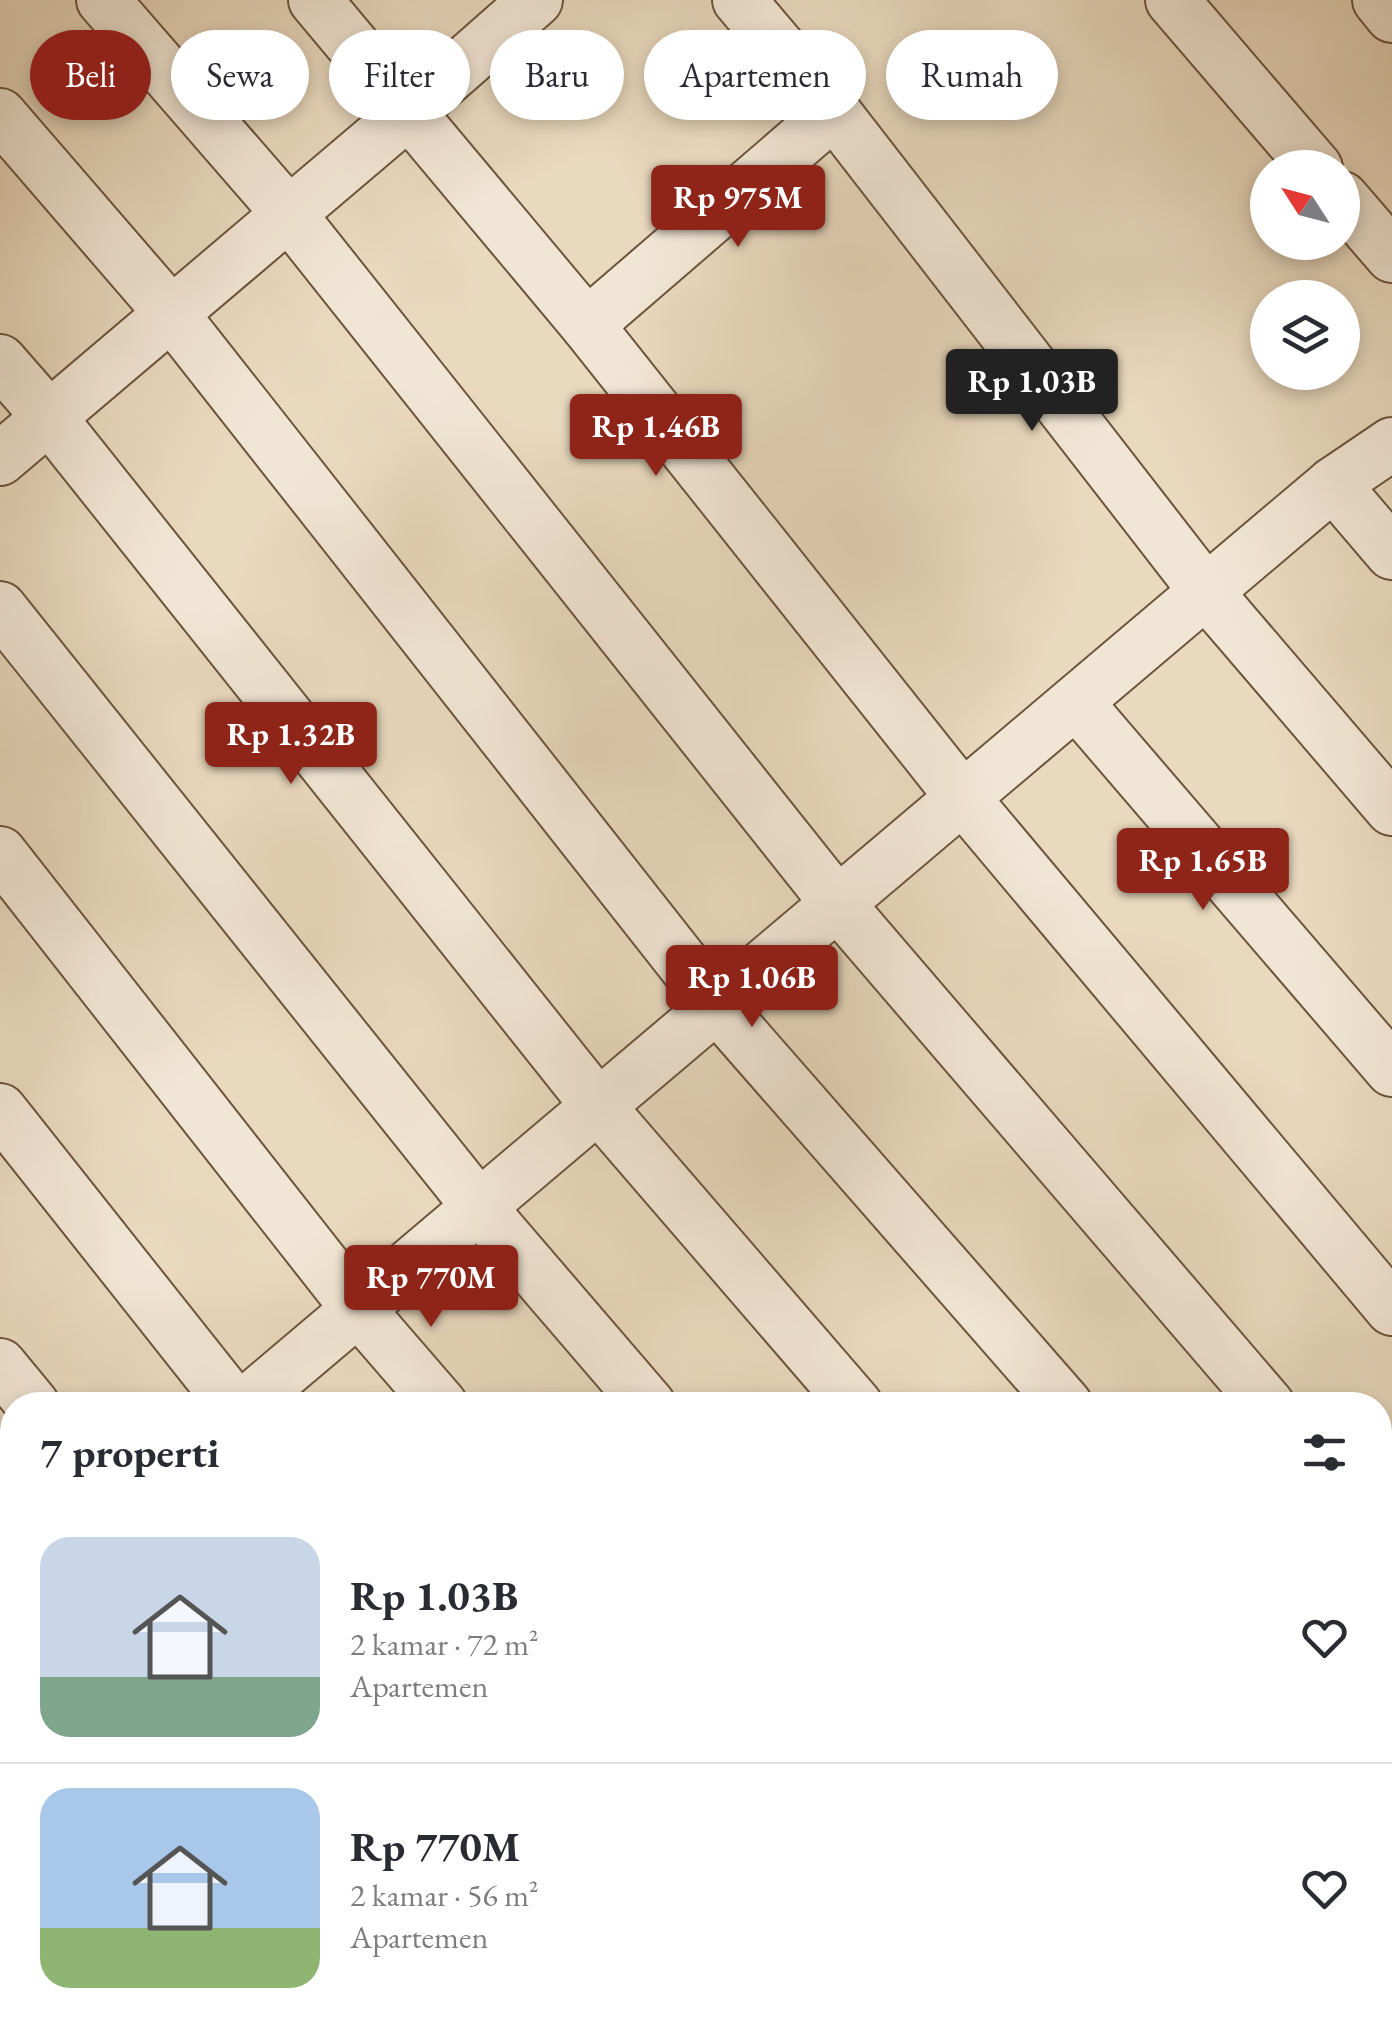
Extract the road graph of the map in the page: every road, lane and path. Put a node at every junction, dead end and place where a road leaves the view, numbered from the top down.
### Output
1 (102, 0) edge
2 (315, 0) edge
3 (740, 0) edge
4 (1172, 0) edge
5 (1379, 0) edge
6 (528, 3) edge
7 (1392, 16) edge
8 (340, 30) edge
9 (765, 30) edge
10 (470, 57) edge
11 (0, 115) edge
12 (401, 120) edge
13 (417, 120) edge
14 (825, 120) edge
15 (840, 120) edge
16 (1301, 150) edge
17 (289, 214) junction
18 (1360, 219) edge
19 (1392, 256) edge
20 (171, 313) junction
21 (587, 325) junction
22 (0, 362) edge
23 (49, 417) junction
24 (1392, 444) edge
25 (0, 459) edge
26 (1333, 484) junction
27 (1392, 553) edge
28 (1207, 593) junction
29 (0, 608) edge
30 (1076, 702) junction
31 (963, 798) junction
32 (1392, 810) edge
33 (0, 853) edge
34 (838, 903) junction
35 (716, 1005) junction
36 (1392, 1070) edge
37 (598, 1106) junction
38 (0, 1110) edge
39 (478, 1207) junction
40 (1392, 1308) edge
41 (358, 1309) junction
42 (0, 1366) edge
43 (22, 1392) edge
44 (224, 1392) edge
45 (259, 1392) edge
46 (430, 1392) edge
47 (639, 1392) edge
48 (845, 1392) edge
49 (1055, 1392) edge
50 (1257, 1392) edge

1 - 17 street
2 - 8 street
3 - 9 street
4 - 16 street
5 - 7 street
6 - 10 street
11 - 20 street
12 - 17 street
13 - 21 street
14 - 21 street
15 - 28 street
17 - 20 street
17 - 34 street
18 - 19 street
20 - 23 street
20 - 35 street
21 - 31 street
22 - 23 street
23 - 25 street
23 - 37 street
24 - 26 street
26 - 27 street
26 - 28 street
28 - 30 street
28 - 32 street
29 - 39 street
30 - 31 street
30 - 36 street
31 - 34 street
31 - 40 street
33 - 41 street
34 - 35 street
34 - 50 street
35 - 37 street
35 - 49 street
37 - 39 street
37 - 48 street
38 - 44 street
39 - 41 street
39 - 47 street
41 - 45 street
41 - 46 street
42 - 43 street

